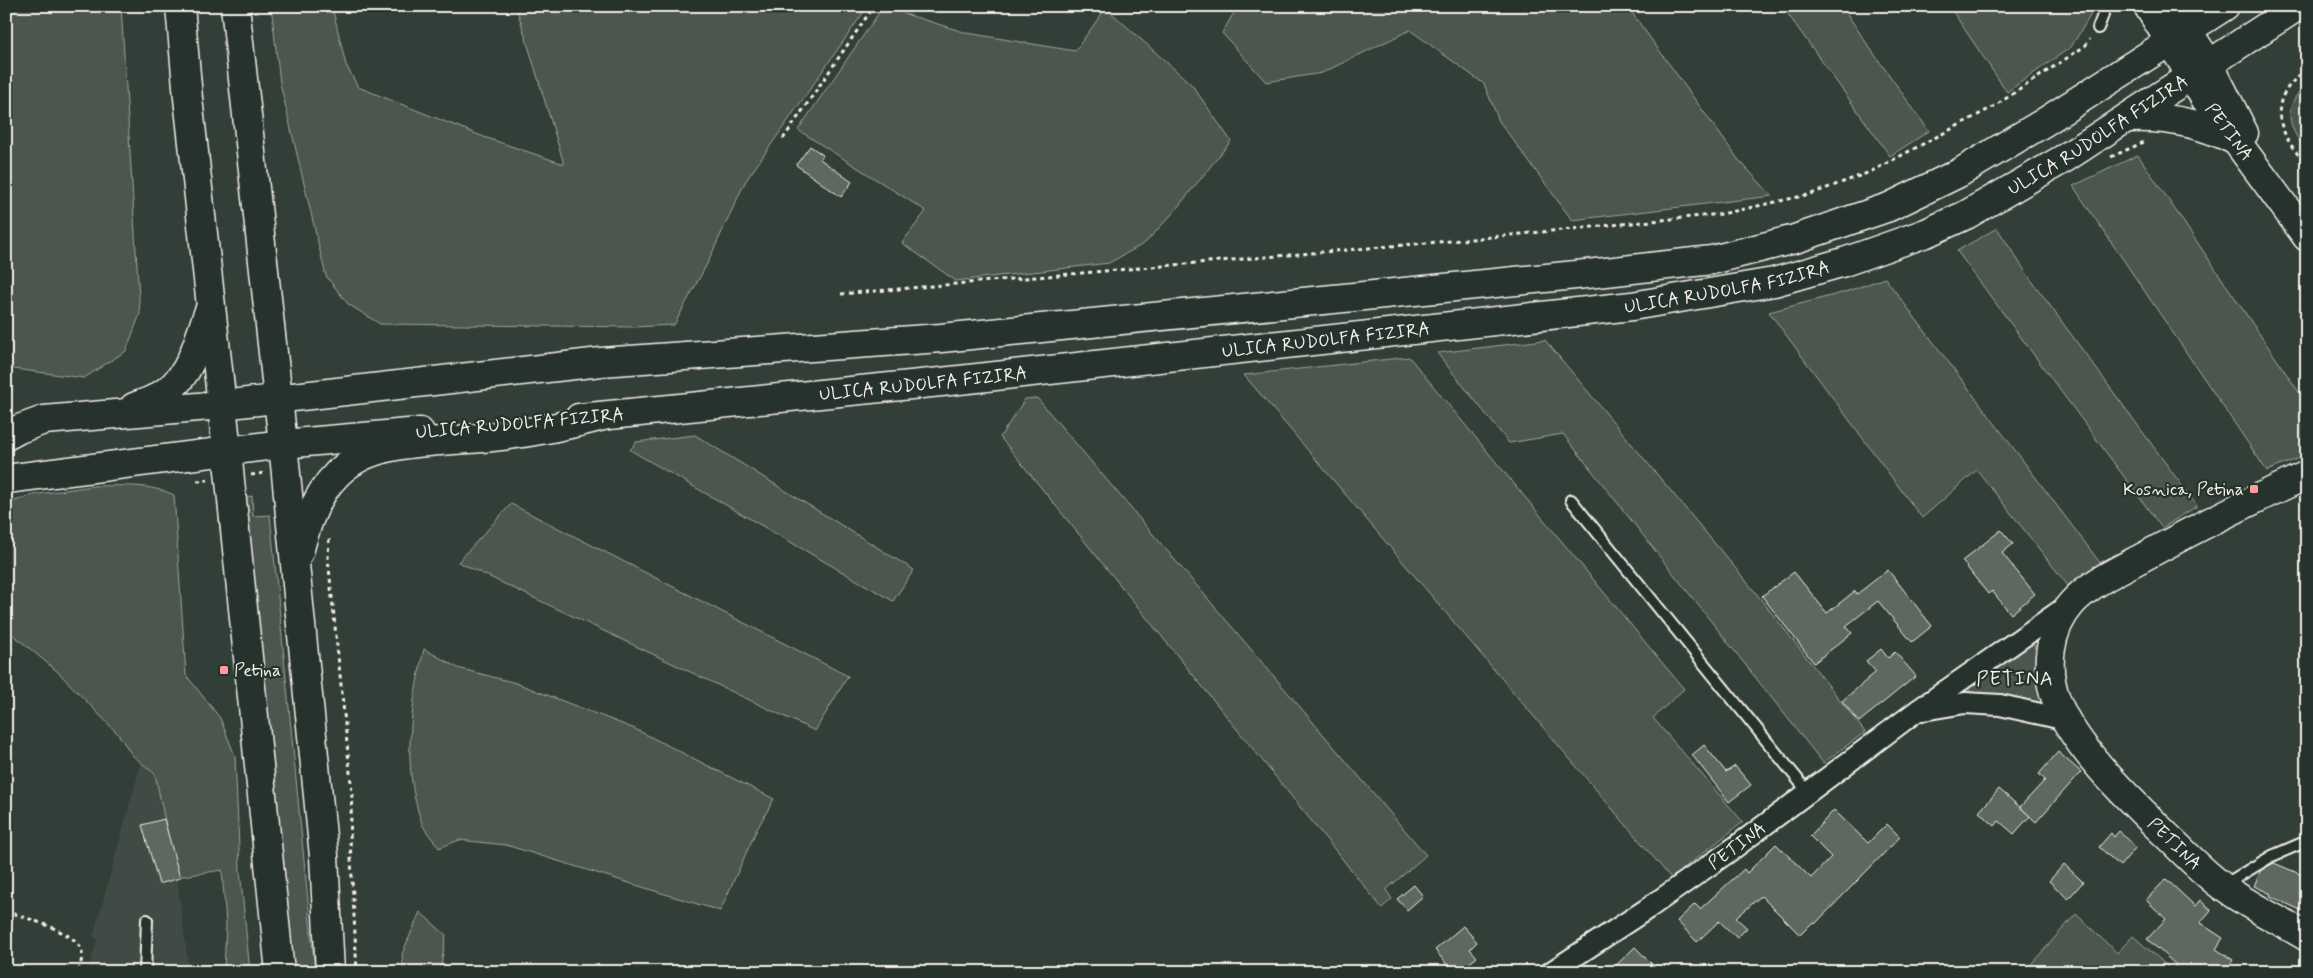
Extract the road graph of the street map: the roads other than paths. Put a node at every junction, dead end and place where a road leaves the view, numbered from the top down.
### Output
1 (180, 6) edge
2 (235, 6) edge
3 (2102, 6) edge
4 (2148, 6) edge
5 (2172, 6) edge
6 (2225, 6) edge
7 (2298, 6) edge
8 (2098, 28) road end
9 (2179, 36) junction
10 (2200, 70) junction
11 (2127, 118) junction
12 (2234, 140) junction
13 (2266, 180) junction
14 (2307, 237) edge
15 (212, 305) junction
16 (279, 398) junction
17 (222, 405) junction
18 (117, 415) junction
19 (604, 416) junction
20 (6, 436) edge
21 (284, 444) junction
22 (227, 451) junction
23 (2307, 475) edge
24 (6, 479) edge
25 (1571, 500) dead end
26 (295, 571) junction
27 (2073, 602) junction
28 (1918, 710) junction
29 (2067, 720) junction
30 (1808, 792) junction
31 (2307, 841) edge
32 (2222, 886) junction
33 (147, 920) dead end
34 (2307, 937) edge
35 (145, 972) edge
36 (280, 972) edge
37 (330, 972) edge
38 (1551, 972) edge

1 - 15 main road
2 - 16 main road
3 - 8 lane
4 - 9 main road, PETINA
5 - 9 main road, PETINA
6 - 9 main road, ULICA RUDOLFA FIZIRA
7 - 10 main road, ULICA RUDOLFA FIZIRA
9 - 10 main road, PETINA
9 - 16 main road, ULICA RUDOLFA FIZIRA
10 - 11 main road, ULICA RUDOLFA FIZIRA
10 - 12 main road, PETINA
10 - 13 main road, PETINA
11 - 12 main road
11 - 19 main road, ULICA RUDOLFA FIZIRA
12 - 13 main road, PETINA
13 - 14 main road, PETINA
15 - 17 main road
15 - 18 main road
16 - 17 main road, ULICA RUDOLFA FIZIRA
16 - 21 main road
17 - 18 main road, ULICA RUDOLFA FIZIRA
17 - 22 main road
18 - 20 main road, ULICA RUDOLFA FIZIRA
19 - 21 main road, ULICA RUDOLFA FIZIRA
19 - 26 main road
21 - 22 main road, ULICA RUDOLFA FIZIRA
21 - 26 main road
22 - 24 main road, ULICA RUDOLFA FIZIRA
22 - 36 main road
23 - 27 main road, PETINA
25 - 30 lane
26 - 37 main road
27 - 28 street, PETINA
27 - 29 main road, PETINA
28 - 29 street, PETINA
28 - 30 street, PETINA
29 - 32 main road, PETINA
30 - 38 street, PETINA
31 - 32 lane
32 - 34 main road, PETINA
33 - 35 lane

